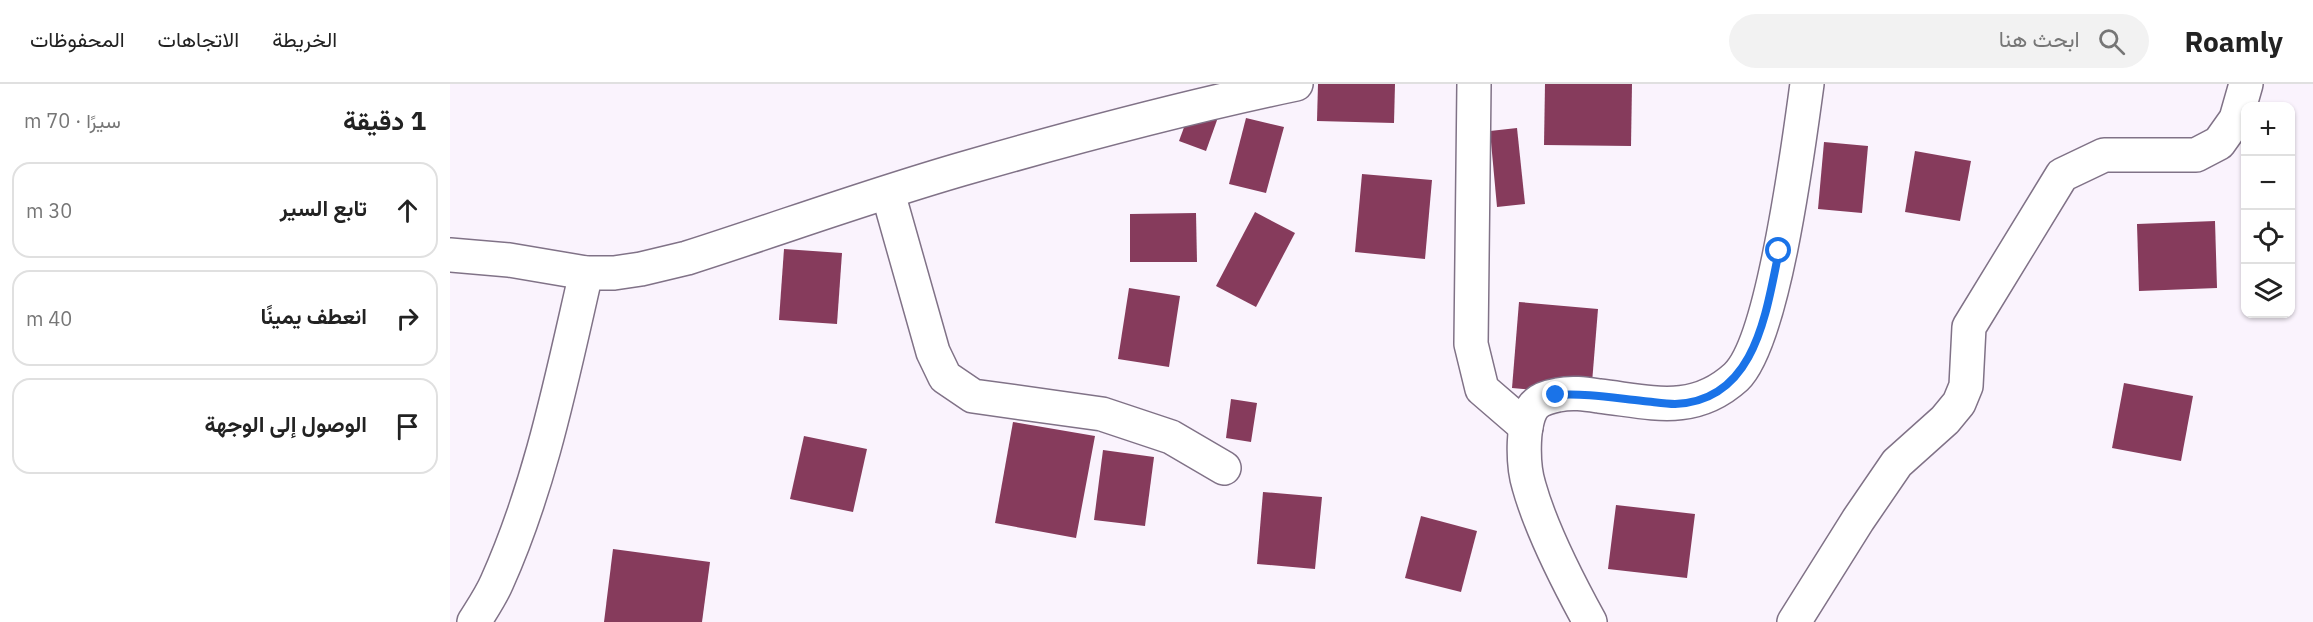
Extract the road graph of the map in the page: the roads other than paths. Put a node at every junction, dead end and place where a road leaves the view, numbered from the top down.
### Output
1 (1296, 84) edge
2 (1474, 84) edge
3 (1807, 84) edge
4 (2246, 84) edge
5 (888, 193) junction
6 (450, 255) edge
7 (586, 273) junction
8 (1526, 427) junction
9 (1224, 468) dead end
10 (474, 622) edge
11 (1590, 622) edge
12 (1794, 622) edge

1 - 5 street
2 - 8 street
3 - 8 street
4 - 12 street
5 - 7 street
5 - 9 street
6 - 7 street
7 - 10 street
8 - 11 street

